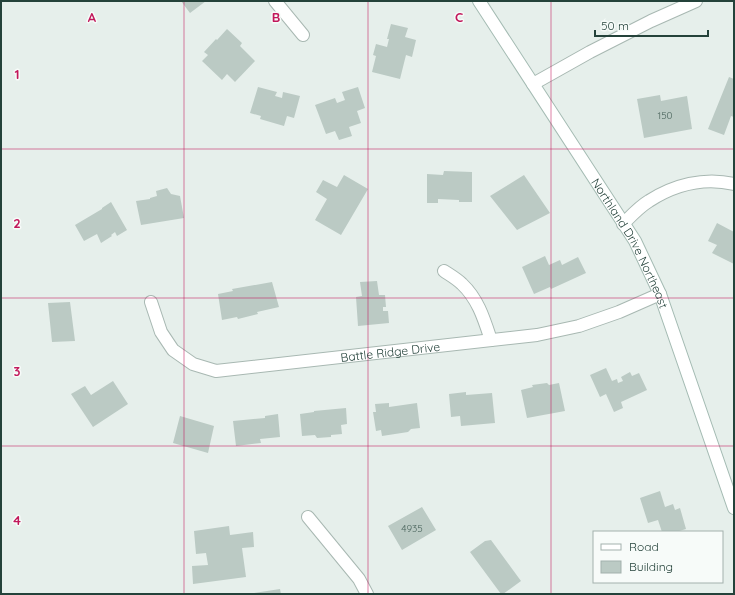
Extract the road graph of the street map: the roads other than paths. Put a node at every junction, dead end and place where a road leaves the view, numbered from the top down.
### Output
1 (275, 1) edge
2 (479, 1) edge
3 (696, 1) edge
4 (302, 35) dead end
5 (532, 84) junction
6 (734, 184) edge
7 (623, 224) junction
8 (444, 271) dead end
9 (660, 294) junction
10 (150, 302) dead end
11 (491, 340) junction
12 (734, 508) edge
13 (308, 517) dead end
14 (368, 594) edge

1 - 4 street
2 - 5 street, Northland Drive Northeast
3 - 5 street
5 - 7 street, Northland Drive Northeast
6 - 7 street
7 - 9 street, Northland Drive Northeast
8 - 11 street
9 - 11 street, Battle Ridge Drive
9 - 12 street, Northland Drive Northeast
10 - 11 street, Battle Ridge Drive
13 - 14 street

